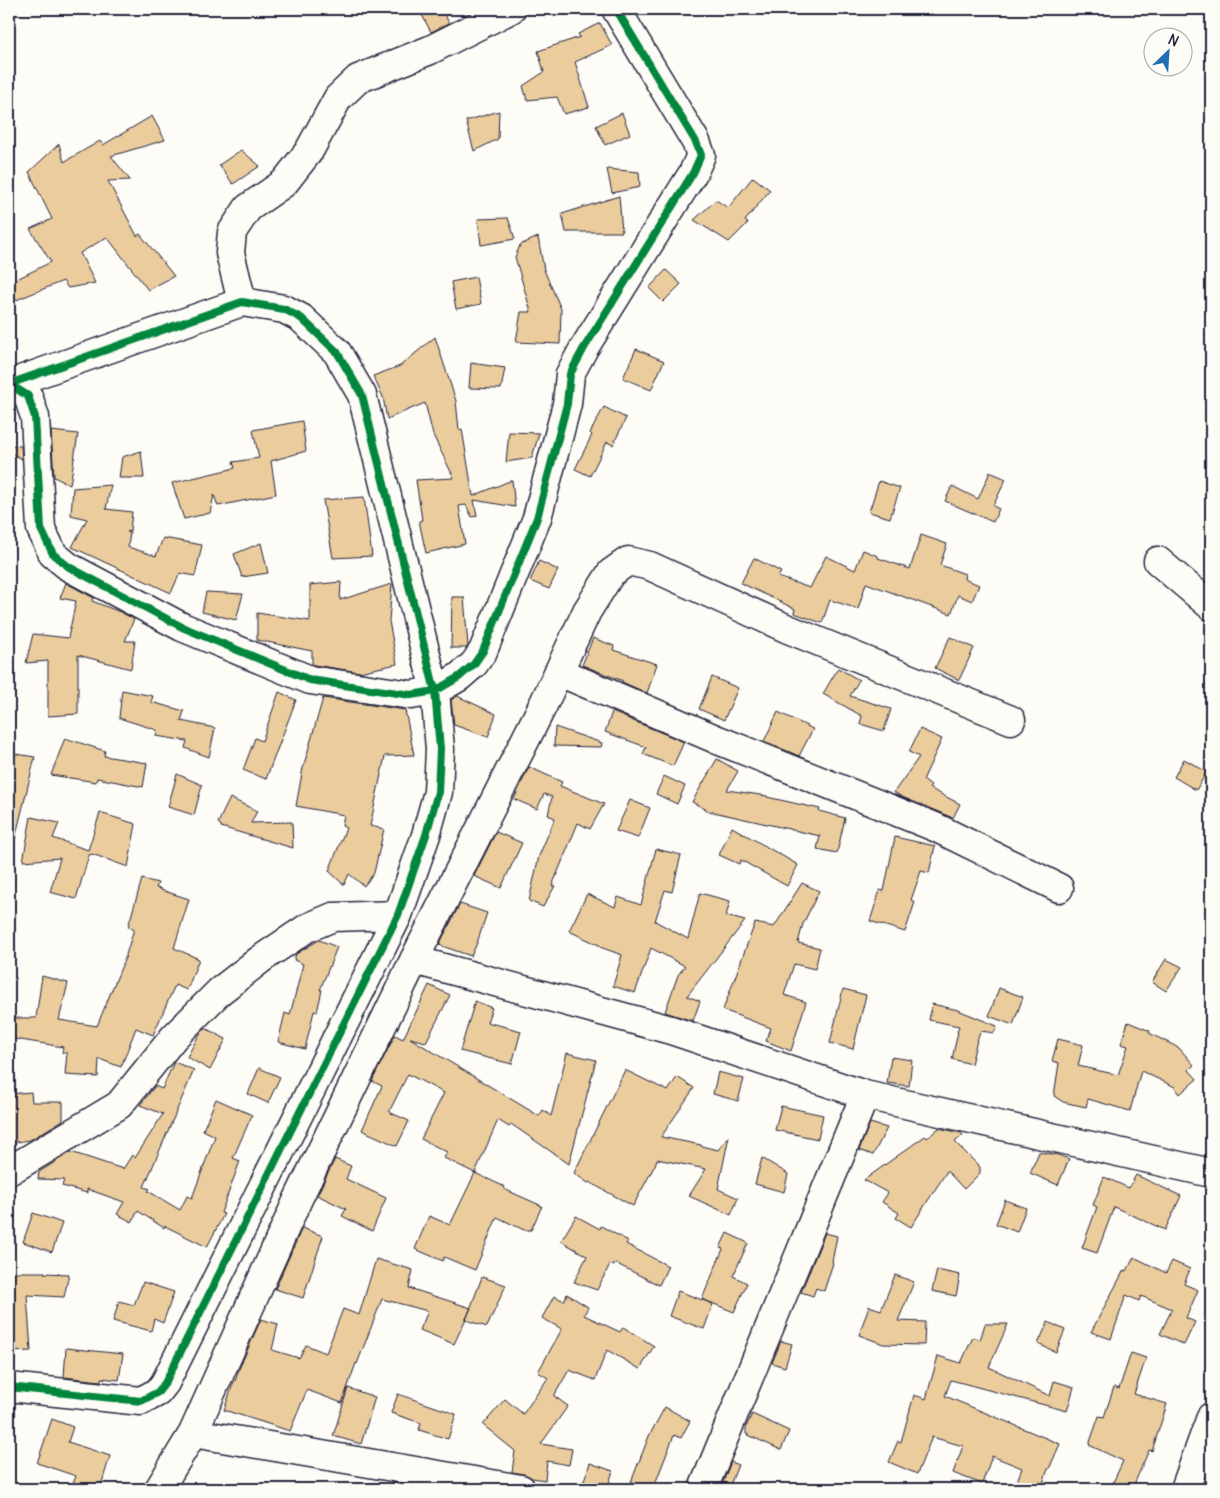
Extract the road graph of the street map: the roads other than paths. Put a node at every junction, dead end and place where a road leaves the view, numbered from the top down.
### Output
1 (511, 9) edge
2 (616, 9) edge
3 (242, 302) junction
4 (9, 384) edge
5 (1158, 561) dead end
6 (1211, 606) edge
7 (559, 672) junction
8 (435, 691) junction
9 (1011, 720) dead end
10 (1059, 888) dead end
11 (398, 915) junction
12 (414, 960) junction
13 (865, 1095) junction
14 (9, 1171) edge
15 (1211, 1173) edge
16 (9, 1387) edge
17 (1211, 1417) edge
18 (193, 1433) junction
19 (159, 1489) edge
20 (520, 1489) edge
21 (703, 1489) edge
22 (1185, 1489) edge

1 - 3 street
2 - 8 street
3 - 4 street
3 - 8 street
4 - 8 street
5 - 6 street
7 - 9 street
7 - 10 street
7 - 12 street
8 - 11 street
11 - 14 street
11 - 16 street
12 - 13 street
12 - 18 street
13 - 15 street
13 - 21 street
17 - 22 street
18 - 19 street
18 - 20 street

